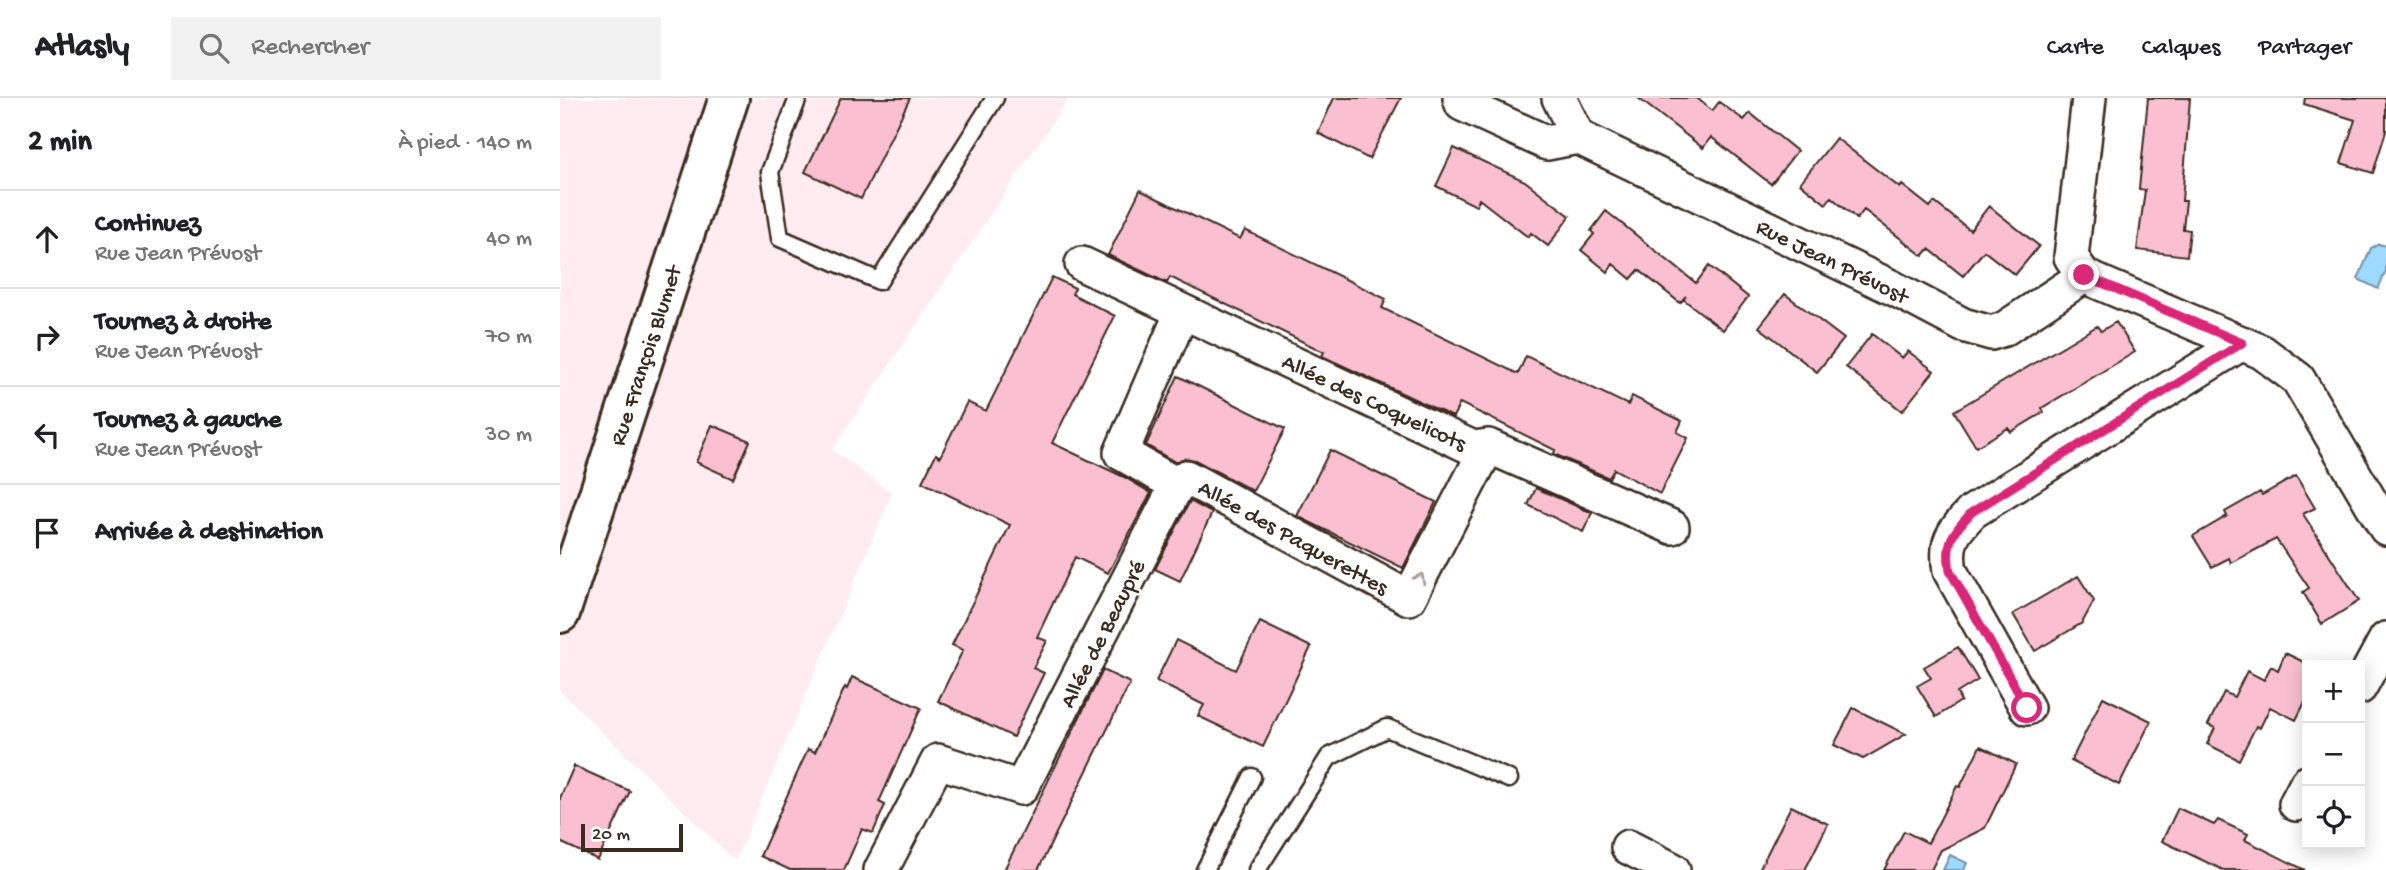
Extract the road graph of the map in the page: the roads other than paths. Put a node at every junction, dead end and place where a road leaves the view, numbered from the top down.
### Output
1 (729, 98) edge
2 (798, 98) edge
3 (995, 98) edge
4 (1460, 98) edge
5 (1559, 98) edge
6 (2089, 98) edge
7 (1577, 137) junction
8 (1082, 264) dead end
9 (2084, 275) junction
10 (1182, 312) junction
11 (2242, 343) junction
12 (1488, 446) junction
13 (1177, 485) junction
14 (1672, 527) dead end
15 (2386, 528) edge
16 (560, 613) edge
17 (2386, 639) edge
18 (2365, 678) edge
19 (2027, 708) dead end
20 (1252, 777) dead end
21 (1509, 779) dead end
22 (1628, 847) dead end
23 (881, 870) edge
24 (1205, 870) edge
25 (1257, 870) edge
26 (1673, 870) edge

1 - 16 street, Rue François Blumet
2 - 3 lane
4 - 7 street
5 - 7 street
6 - 9 street
7 - 9 street, Rue Jean Prévost
8 - 10 street, Allée des Coquelicots
9 - 11 street
10 - 12 street, Allée des Coquelicots
10 - 13 street
11 - 15 street
11 - 19 street
13 -> 12 street, Allée des Paquerettes
12 - 14 street, Allée des Coquelicots
13 - 23 street, Allée de Beaupré
17 - 18 street
20 - 24 lane
21 - 25 lane
22 - 26 street

